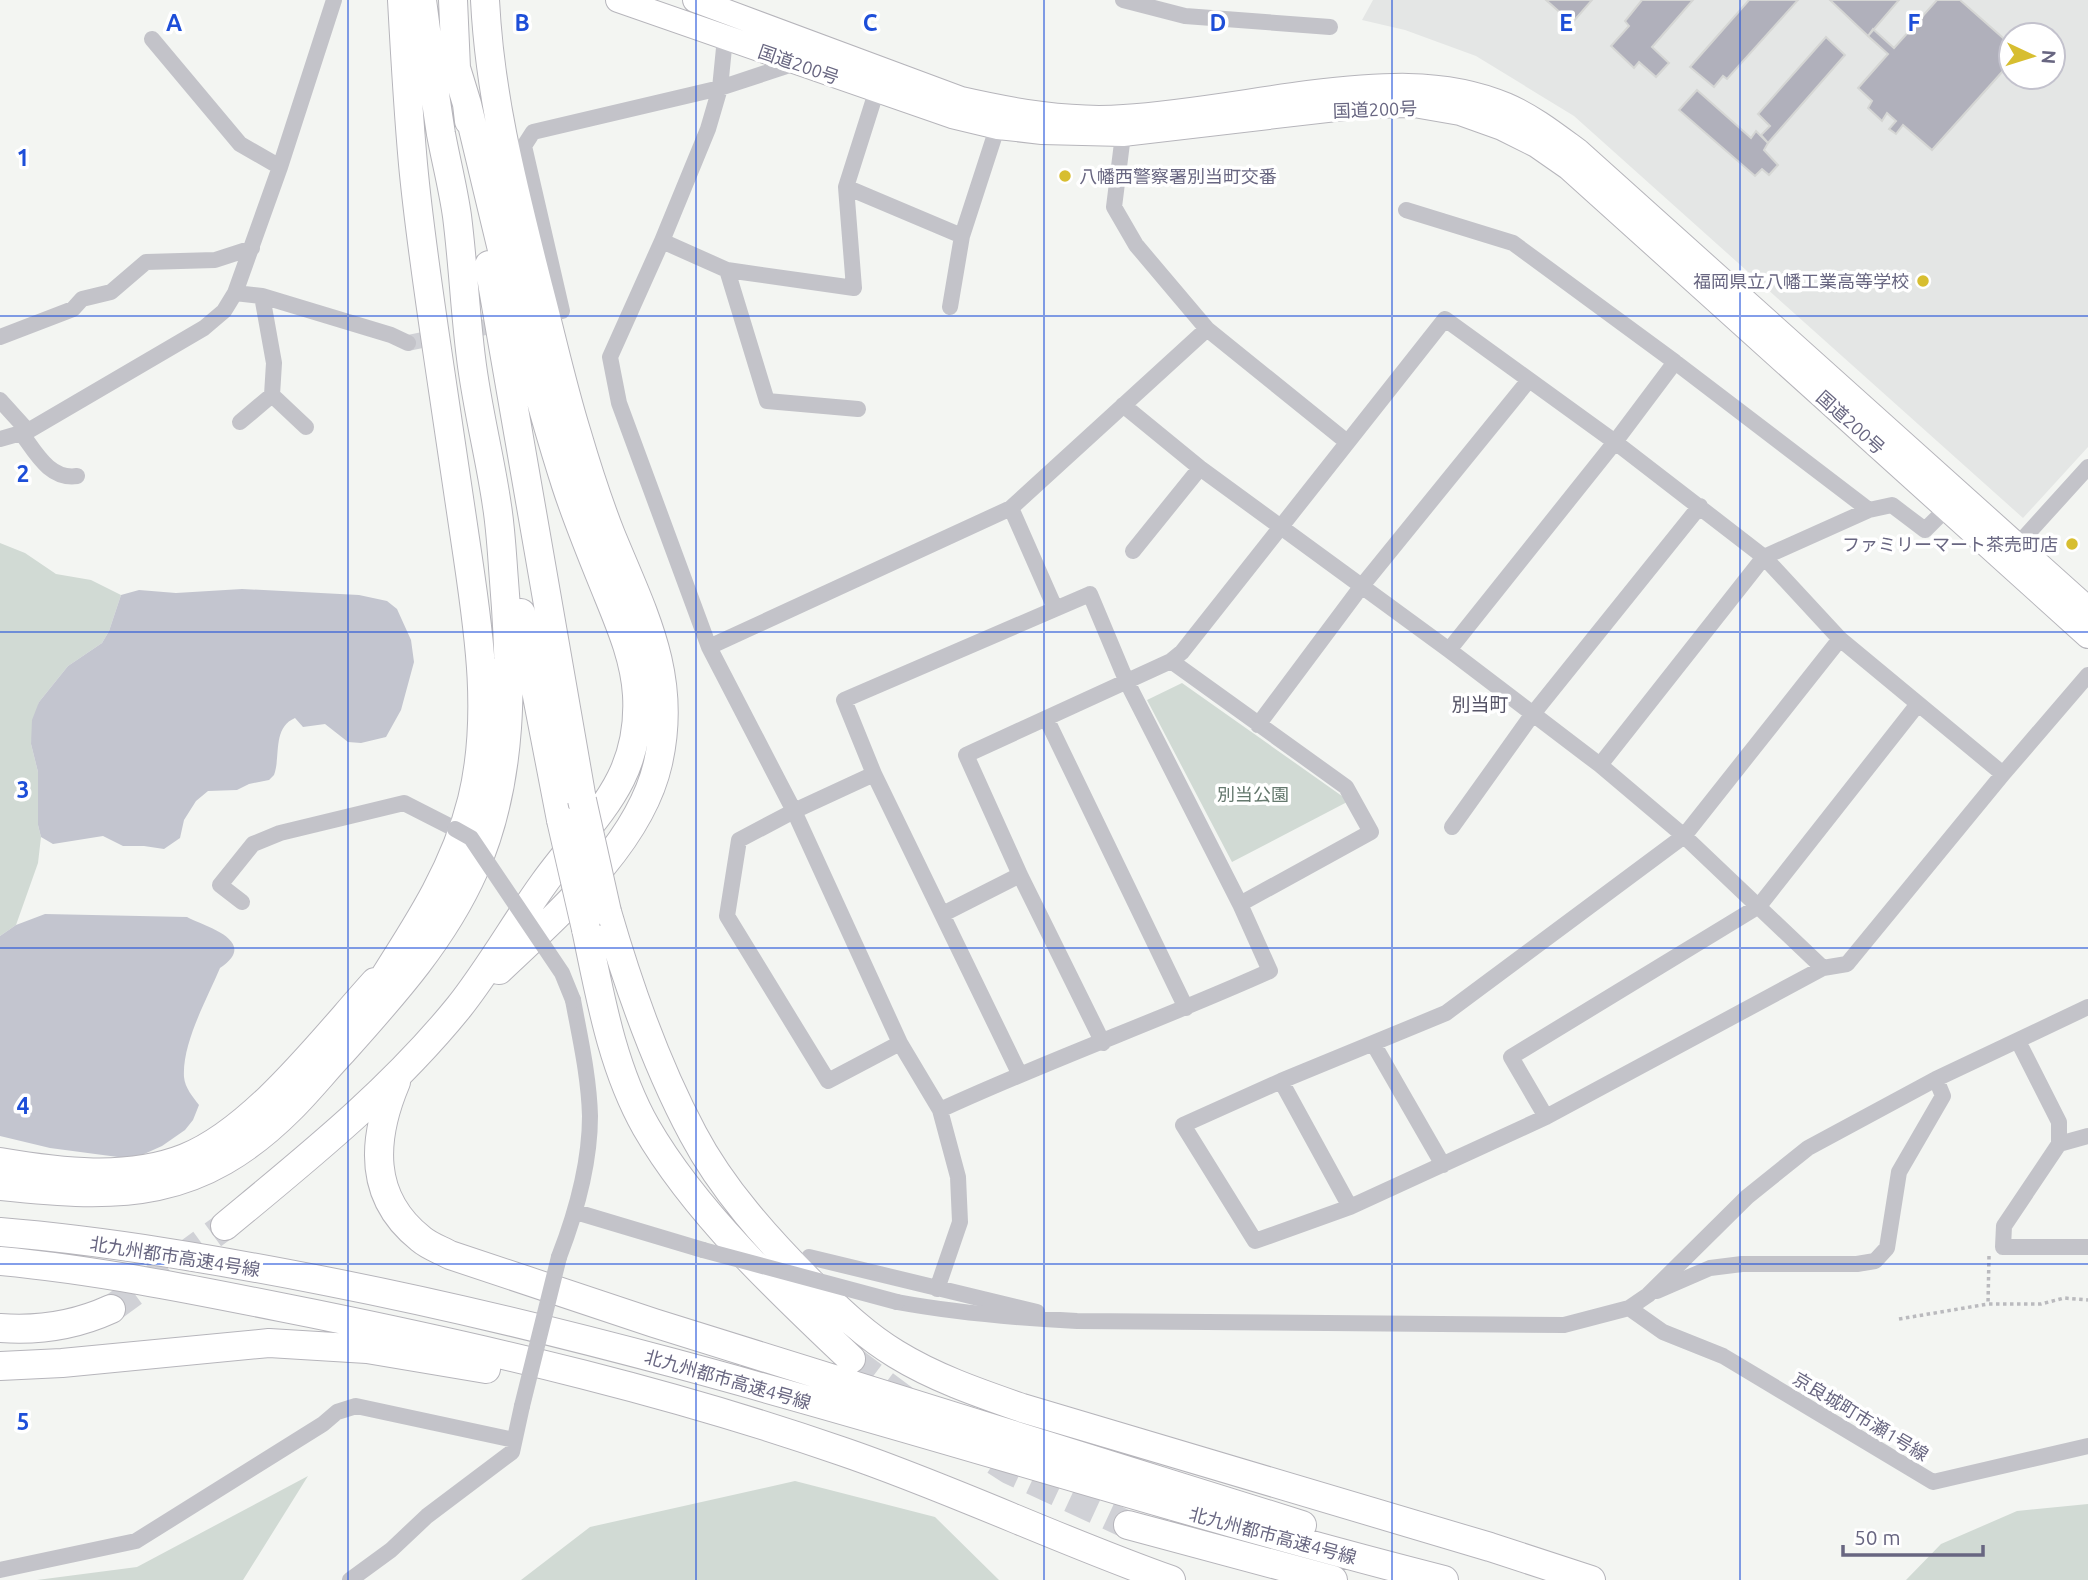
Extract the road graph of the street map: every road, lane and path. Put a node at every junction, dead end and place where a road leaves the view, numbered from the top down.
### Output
1 (334, 0) edge
2 (402, 0) edge
3 (422, 0) edge
4 (453, 0) edge
5 (485, 0) edge
6 (618, 0) edge
7 (695, 0) edge
8 (1123, 0) edge
9 (1330, 27) dead end
10 (725, 38) junction
11 (152, 39) dead end
12 (800, 52) junction
13 (444, 71) junction
14 (879, 81) junction
15 (720, 88) junction
16 (467, 104) junction
17 (1001, 118) junction
18 (1124, 126) junction
19 (280, 167) junction
20 (846, 187) junction
21 (1406, 210) dead end
22 (962, 236) junction
23 (662, 241) junction
24 (252, 248) junction
25 (727, 271) junction
26 (235, 293) junction
27 (262, 296) junction
28 (950, 307) dead end
29 (562, 311) dead end
30 (1207, 329) junction
31 (0, 337) edge
32 (408, 343) tunnel mouth
33 (471, 360) junction
34 (1675, 362) junction
35 (1529, 380) junction
36 (272, 395) junction
37 (0, 400) edge
38 (1123, 405) junction
39 (858, 409) dead end
40 (240, 422) dead end
41 (306, 427) dead end
42 (25, 433) junction
43 (0, 439) edge
44 (1347, 442) junction
45 (1615, 442) junction
46 (2088, 467) edge
47 (1200, 468) junction
48 (77, 476) dead end
49 (1700, 506) junction
50 (1011, 508) junction
51 (1947, 508) junction
52 (1869, 510) junction
53 (1282, 527) junction
54 (1133, 551) dead end
55 (2010, 553) junction
56 (1764, 557) junction
57 (1361, 587) junction
58 (1055, 608) junction
59 (2088, 609) edge
60 (2088, 636) edge
61 (1840, 639) junction
62 (709, 647) junction
63 (1449, 650) junction
64 (1171, 661) junction
65 (2088, 675) edge
66 (1126, 680) junction
67 (1918, 704) junction
68 (1532, 715) junction
69 (1047, 720) junction
70 (1258, 725) junction
71 (1600, 765) junction
72 (2003, 774) junction
73 (874, 775) junction
74 (794, 811) junction
75 (1452, 827) dead end
76 (1684, 836) junction
77 (1020, 875) junction
78 (242, 902) dead end
79 (1240, 904) junction
80 (1759, 906) junction
81 (943, 914) junction
82 (395, 960) junction
83 (1823, 968) junction
84 (460, 1006) junction
85 (2088, 1007) edge
86 (1186, 1008) junction
87 (2018, 1041) junction
88 (1103, 1042) junction
89 (900, 1044) junction
90 (1374, 1045) junction
91 (399, 1073) junction
92 (1019, 1073) junction
93 (1936, 1079) junction
94 (1281, 1081) junction
95 (940, 1111) junction
96 (1546, 1117) junction
97 (2088, 1136) edge
98 (2059, 1144) junction
99 (233, 1156) junction
100 (0, 1162) edge
101 (1443, 1166) junction
102 (0, 1186) edge
103 (1350, 1207) junction
104 (576, 1212) junction
105 (225, 1226) tunnel mouth
106 (0, 1232) edge
107 (2088, 1247) edge
108 (809, 1257) dead end
109 (0, 1261) edge
110 (937, 1289) junction
111 (1648, 1295) junction
112 (1988, 1304) dead end
113 (1629, 1308) junction
114 (111, 1309) tunnel mouth
115 (1899, 1319) dead end
116 (1077, 1321) junction
117 (0, 1328) edge
118 (851, 1359) tunnel mouth
119 (0, 1366) edge
120 (717, 1410) junction
121 (514, 1440) junction
122 (2088, 1446) edge
123 (1128, 1525) tunnel mouth
124 (0, 1570) edge
125 (350, 1580) edge
126 (1171, 1580) edge
127 (1333, 1580) edge
128 (1444, 1580) edge
129 (1466, 1580) edge
130 (1591, 1580) edge

1 - 19 street
2 - 82 highway
3 - 13 highway
4 - 13 highway
5 - 84 highway
6 - 10 highway, 国道200号
7 - 12 highway, 国道200号
8 - 9 street
10 - 12 highway, 国道200号
10 - 15 street
11 - 19 street
12 - 14 highway, 国道200号
12 - 15 street
13 - 16 highway
13 - 33 highway
14 - 17 highway, 国道200号
14 - 20 street
15 - 23 street
15 - 29 street
16 - 84 highway
16 - 130 highway, bridge
17 - 18 highway, 国道200号
17 - 22 street
18 - 30 street
18 - 51 highway, 国道200号
18 - 55 highway, 国道200号
19 - 24 street
20 - 22 street
20 - 25 street
21 - 34 street
22 - 28 street
23 - 25 street
23 - 62 street
24 - 26 street
24 - 31 street
25 - 39 street
26 - 27 street
26 - 42 street
27 - 32 street
27 - 36 street
30 - 38 street
30 - 44 street
33 - 99 highway
33 - 118 highway, bridge
34 - 45 street
34 - 52 street
35 - 44 street
35 - 45 street
35 - 57 street
36 - 40 street
36 - 41 street
37 - 42 street
38 - 47 street
38 - 50 street
42 - 43 street
42 - 48 street
44 - 53 street
45 - 49 street
45 - 63 street
46 - 55 street
47 - 53 street
47 - 54 street
49 - 56 street
49 - 68 street
50 - 58 street
50 - 62 street
51 - 52 street
51 - 55 highway, 国道200号
52 - 56 street
53 - 57 street
53 - 64 street
55 - 59 highway, 国道200号
55 - 60 highway, 国道200号
56 - 61 street
56 - 71 street
57 - 63 street
57 - 70 street
58 - 66 street
58 - 73 street
61 - 67 street
61 - 76 street
62 - 74 street
63 - 68 street
64 - 66 street
64 - 70 street
65 - 72 street
66 - 69 street
66 - 79 street
67 - 72 street
67 - 80 street
68 - 71 street
68 - 75 street
69 - 77 street
69 - 86 street
70 - 79 street
71 - 76 street
72 - 83 street
73 - 74 street
73 - 81 street
74 - 89 street
74 - 89 street
76 - 80 street
76 - 90 street
77 - 81 street
77 - 88 street
78 - 104 street, bridge
79 - 86 street
80 - 83 street
80 - 96 street
81 - 92 street
82 - 99 highway
82 - 100 highway
83 - 96 street
84 - 91 highway
85 - 87 street
86 - 88 street
87 - 93 street
87 - 98 street
88 - 92 street
89 - 95 street
90 - 94 street
90 - 101 street
91 - 105 highway
91 - 129 highway
92 - 95 street
93 - 111 street
93 - 111 street
94 - 103 street
94 - 103 street
95 - 110 street
96 - 101 street
97 - 98 street
98 - 107 street
99 - 102 highway
101 - 103 street
104 - 116 street, bridge
104 - 121 street, bridge
106 - 128 highway, 北九州都市高速4号線
108 - 110 street
109 - 120 highway, 北九州都市高速4号線
110 - 116 street
111 - 113 street
112 - 115 path
113 - 116 street
113 - 122 street, 京良城町市瀬1号線
114 - 117 highway
119 - 120 highway
120 - 126 highway, 北九州都市高速4号線
121 - 124 street
121 - 125 street
123 - 127 highway

